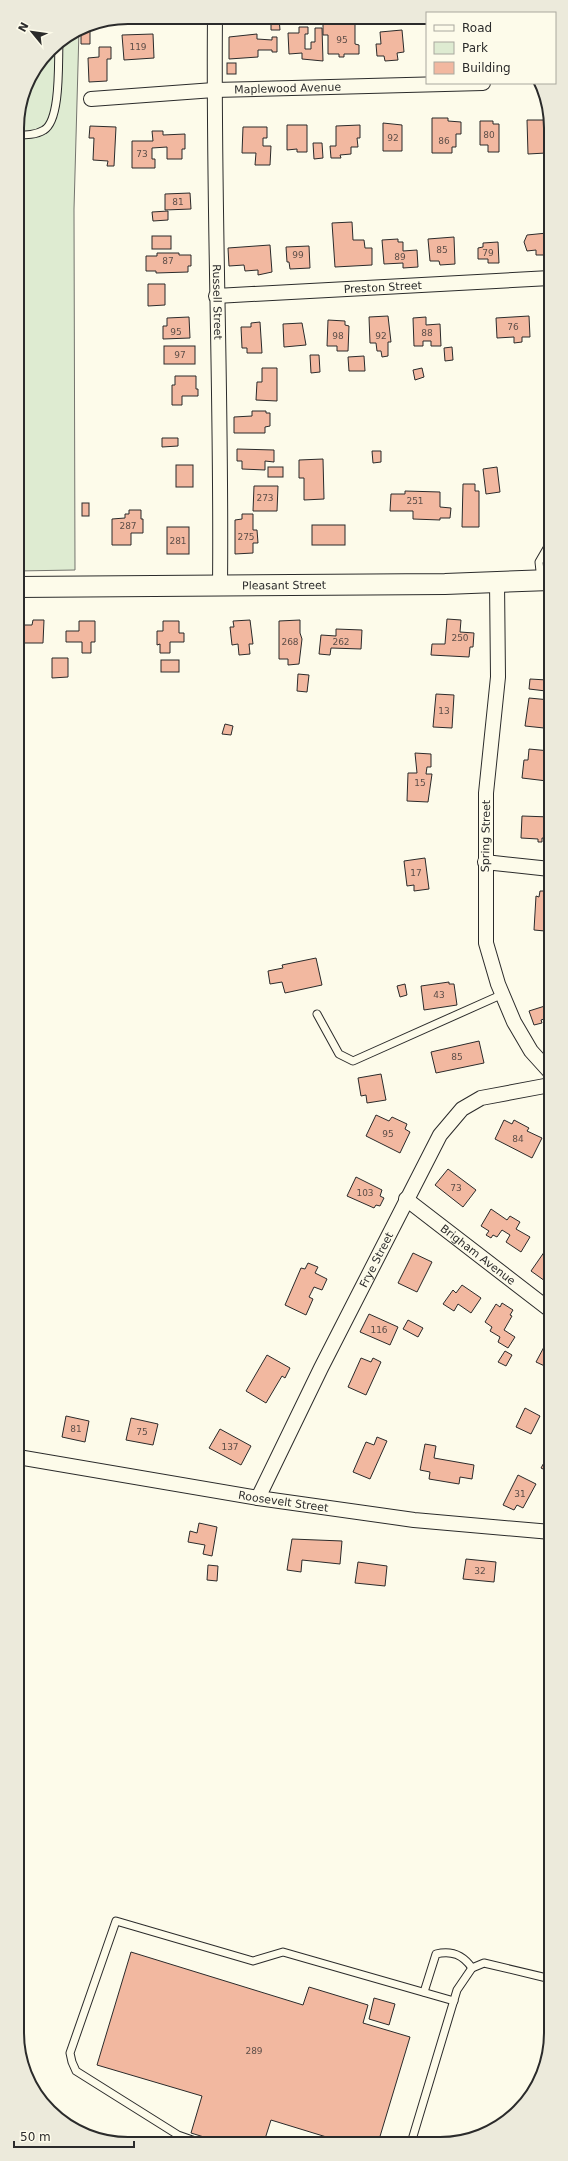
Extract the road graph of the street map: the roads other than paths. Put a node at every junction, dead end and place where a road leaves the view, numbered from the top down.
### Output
1 (215, 24) edge
2 (59, 50) edge
3 (445, 84) edge
4 (214, 90) junction
5 (92, 99) dead end
6 (24, 135) edge
7 (544, 278) edge
8 (216, 296) junction
9 (544, 553) edge
10 (544, 576) edge
11 (544, 581) edge
12 (497, 582) junction
13 (220, 586) junction
14 (24, 587) edge
15 (485, 862) junction
16 (544, 868) edge
17 (503, 994) junction
18 (317, 1014) dead end
19 (544, 1065) edge
20 (544, 1086) edge
21 (406, 1199) junction
22 (544, 1305) edge
23 (24, 1458) edge
24 (258, 1498) junction
25 (544, 1531) edge
26 (472, 1968) junction
27 (544, 1977) edge
28 (424, 1992) junction
29 (454, 2001) junction
30 (184, 2137) edge
31 (413, 2137) edge

1 - 4 street, Russell Street
2 - 6 lane
3 - 4 street, Maplewood Avenue
4 - 5 street, Maplewood Avenue
4 - 8 street, Russell Street
7 - 8 street, Preston Street
8 - 13 street, Russell Street
9 - 10 lane
11 - 12 street, Pleasant Street
12 - 13 street, Pleasant Street
12 - 15 street, Spring Street
13 - 14 street, Pleasant Street
15 - 16 street
15 - 17 street, Spring Street
17 - 18 lane
17 - 19 street, Spring Street
20 - 21 street, Frye Street
21 - 22 street, Brigham Avenue
21 - 24 street, Frye Street
23 - 24 street, Roosevelt Street
24 - 25 street, Roosevelt Street
26 - 27 lane
26 - 28 lane
26 - 29 lane
28 - 29 lane
28 - 30 lane
29 - 31 lane

